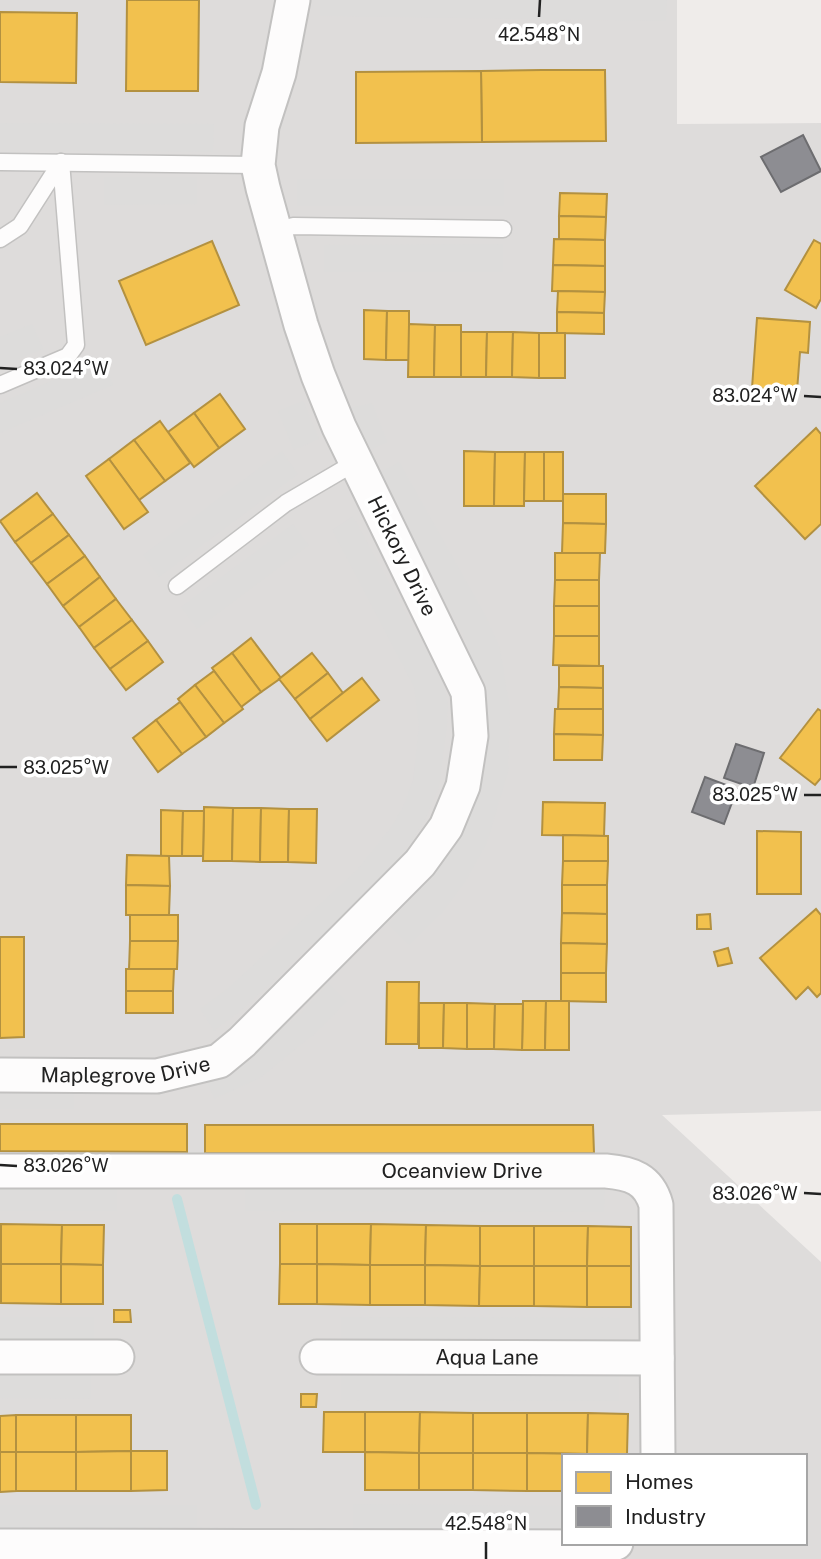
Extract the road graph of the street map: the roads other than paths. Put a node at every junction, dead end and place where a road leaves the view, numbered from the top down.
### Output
1 (293, 0) edge
2 (0, 162) edge
3 (61, 162) junction
4 (258, 165) junction
5 (503, 229) dead end
6 (276, 232) junction
7 (0, 239) edge
8 (0, 385) edge
9 (356, 462) junction
10 (177, 586) dead end
11 (242, 1042) joint
12 (0, 1075) edge
13 (0, 1171) edge
14 (0, 1357) edge
15 (117, 1357) dead end
16 (317, 1357) dead end
17 (657, 1358) junction
18 (658, 1454) edge
19 (611, 1545) edge
20 (0, 1546) edge

1 - 4 street, Hickory Drive
2 - 3 lane
3 - 4 lane
3 - 7 lane
3 - 8 lane
4 - 6 street, Hickory Drive
5 - 6 lane
6 - 9 street, Hickory Drive
9 - 10 lane
9 - 11 street, Hickory Drive
11 - 12 street, Maplegrove Drive
13 - 17 street, Oceanview Drive
14 - 15 street
16 - 17 street, Aqua Lane
17 - 18 street, Oceanview Drive
19 - 20 street

